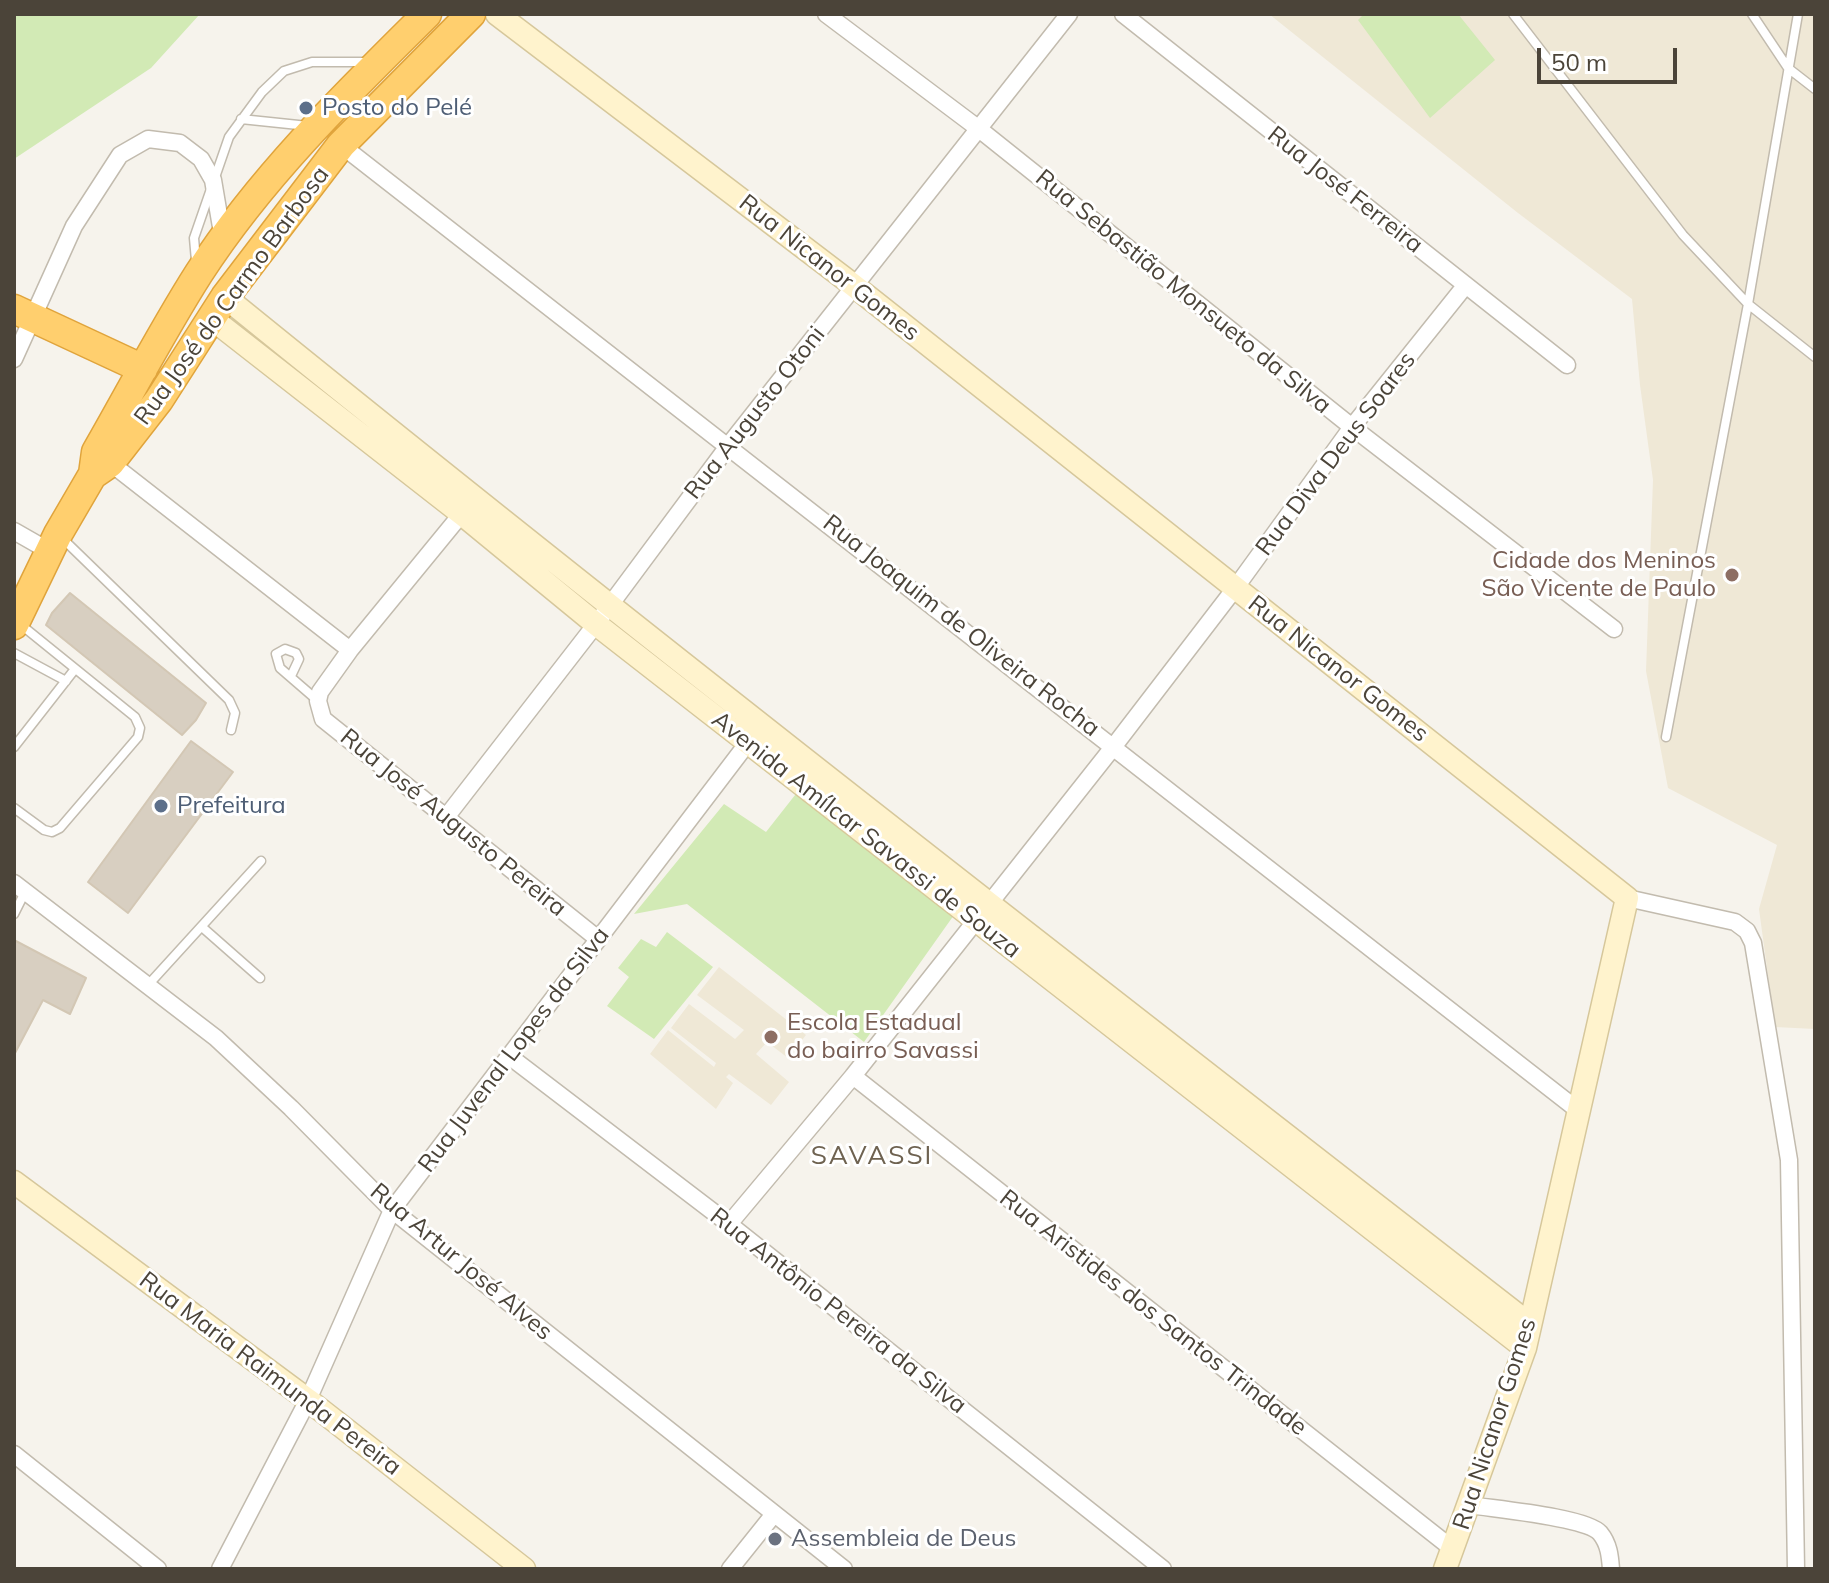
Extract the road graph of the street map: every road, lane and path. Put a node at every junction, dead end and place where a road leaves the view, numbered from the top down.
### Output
1 (427, 14) edge
2 (471, 14) edge
3 (497, 14) edge
4 (826, 14) edge
5 (1069, 14) edge
6 (1123, 14) edge
7 (1513, 14) edge
8 (1752, 14) edge
9 (1798, 14) edge
10 (379, 62) junction
11 (1788, 68) junction
12 (1815, 89) edge
13 (241, 119) junction
14 (317, 127) junction
15 (979, 129) junction
16 (341, 145) junction
17 (213, 180) junction
18 (223, 239) junction
19 (199, 273) junction
20 (853, 285) junction
21 (1465, 286) junction
22 (1748, 304) junction
23 (218, 308) junction
24 (24, 314) edge
25 (1815, 357) edge
26 (14, 359) edge
27 (1567, 365) dead end
28 (143, 369) junction
29 (1352, 427) junction
30 (729, 445) junction
31 (100, 463) junction
32 (468, 506) junction
33 (14, 531) edge
34 (54, 543) junction
35 (1236, 587) junction
36 (610, 604) junction
37 (15, 623) edge
38 (596, 624) junction
39 (1614, 629) dead end
40 (350, 650) junction
41 (14, 654) edge
42 (75, 669) junction
43 (291, 676) dead end
44 (66, 681) junction
45 (318, 701) junction
46 (231, 730) dead end
47 (755, 734) junction
48 (1666, 737) dead end
49 (1114, 746) junction
50 (14, 747) edge
51 (14, 808) edge
52 (447, 816) junction
53 (261, 861) dead end
54 (20, 888) edge
55 (1627, 898) junction
56 (981, 911) junction
57 (14, 914) edge
58 (202, 927) junction
59 (598, 939) junction
60 (260, 978) dead end
61 (148, 985) junction
62 (509, 1056) junction
63 (853, 1076) junction
64 (1579, 1111) junction
65 (14, 1182) edge
66 (392, 1210) junction
67 (729, 1224) junction
68 (1529, 1324) junction
69 (1525, 1348) junction
70 (308, 1400) junction
71 (14, 1454) edge
72 (1470, 1505) junction
73 (774, 1514) junction
74 (1450, 1559) edge
75 (520, 1568) edge
76 (158, 1569) edge
77 (220, 1569) edge
78 (730, 1569) edge
79 (844, 1569) edge
80 (1163, 1569) edge
81 (1611, 1569) edge
82 (1796, 1569) edge

1 - 10 highway
2 - 16 highway, Rua José do Carmo Barbosa
3 - 20 street, Rua Nicanor Gomes
4 - 15 street, Rua Sebastião Monsueto da Silva
5 - 15 street, Rua Augusto Otoni
6 - 21 street, Rua José Ferreira
7 - 22 lane
8 - 11 lane
9 - 11 lane
10 - 13 lane
10 - 14 highway
11 - 12 lane
11 - 22 lane
13 - 14 lane
13 - 17 lane
14 - 18 highway
15 - 20 street, Rua Augusto Otoni
15 - 29 street, Rua Sebastião Monsueto da Silva
16 - 23 highway, Rua José do Carmo Barbosa
16 - 30 street, Rua Joaquim de Oliveira Rocha
17 - 18 street
17 - 19 lane
17 - 24 street
18 - 19 highway
19 - 28 highway
20 - 30 street, Rua Augusto Otoni
20 - 35 street, Rua Nicanor Gomes
21 - 27 street, Rua José Ferreira
21 - 29 street, Rua Diva Deus Soares
22 - 25 lane
22 - 48 lane
23 - 31 highway, Rua José do Carmo Barbosa
23 - 32 street, Avenida Amílcar Savassi de Souza
24 - 26 street
24 - 28 highway
28 - 31 highway
29 - 35 street, Rua Diva Deus Soares
29 - 39 street, Rua Sebastião Monsueto da Silva
30 - 36 street, Rua Augusto Otoni
30 - 49 street, Rua Joaquim de Oliveira Rocha
31 - 34 highway
31 - 40 street
32 - 36 street, Avenida Amílcar Savassi de Souza
32 - 38 street, Avenida Amílcar Savassi de Souza
32 - 40 street
33 - 34 street
34 - 37 highway
34 - 46 lane
35 - 49 street, Rua Diva Deus Soares
35 - 55 street, Rua Nicanor Gomes
36 - 38 street, Rua Augusto Otoni
36 - 47 street, Avenida Amílcar Savassi de Souza
37 - 42 lane
38 - 47 street, Avenida Amílcar Savassi de Souza
38 - 52 street, Rua Augusto Otoni
40 - 45 street
41 - 44 lane
42 - 44 lane
42 - 51 lane
43 - 45 lane
44 - 50 lane
45 - 52 street, Rua José Augusto Pereira
47 - 56 street, Avenida Amílcar Savassi de Souza
47 - 59 street, Rua Juvenal Lopes da Silva
49 - 56 street, Rua Diva Deus Soares
49 - 64 street, Rua Joaquim de Oliveira Rocha
52 - 59 street, Rua José Augusto Pereira
53 - 58 lane
54 - 57 lane
54 - 61 street, Rua Artur José Alves
55 - 64 street, Rua Nicanor Gomes
55 - 82 street
56 - 63 street, Rua Diva Deus Soares
56 - 68 street, Avenida Amílcar Savassi de Souza
56 - 69 street, Avenida Amílcar Savassi de Souza
58 - 60 lane
58 - 61 lane
59 - 62 street, Rua Juvenal Lopes da Silva
61 - 66 street, Rua Artur José Alves
62 - 66 street, Rua Juvenal Lopes da Silva
62 - 67 street, Rua Antônio Pereira da Silva
63 - 67 street, Rua Diva Deus Soares
63 - 74 street, Rua Aristides dos Santos Trindade
64 - 68 street, Rua Nicanor Gomes
65 - 70 street, Rua Maria Raimunda Pereira
66 - 70 street, Rua Juvenal Lopes da Silva
66 - 73 street, Rua Artur José Alves
67 - 80 street, Rua Antônio Pereira da Silva
68 - 69 street, Rua Nicanor Gomes
69 - 72 street, Rua Nicanor Gomes
70 - 75 street, Rua Maria Raimunda Pereira
70 - 77 street, Rua Juvenal Lopes da Silva
71 - 76 street
72 - 74 street, Rua Nicanor Gomes
72 - 81 street
73 - 78 street
73 - 79 street, Rua Artur José Alves

